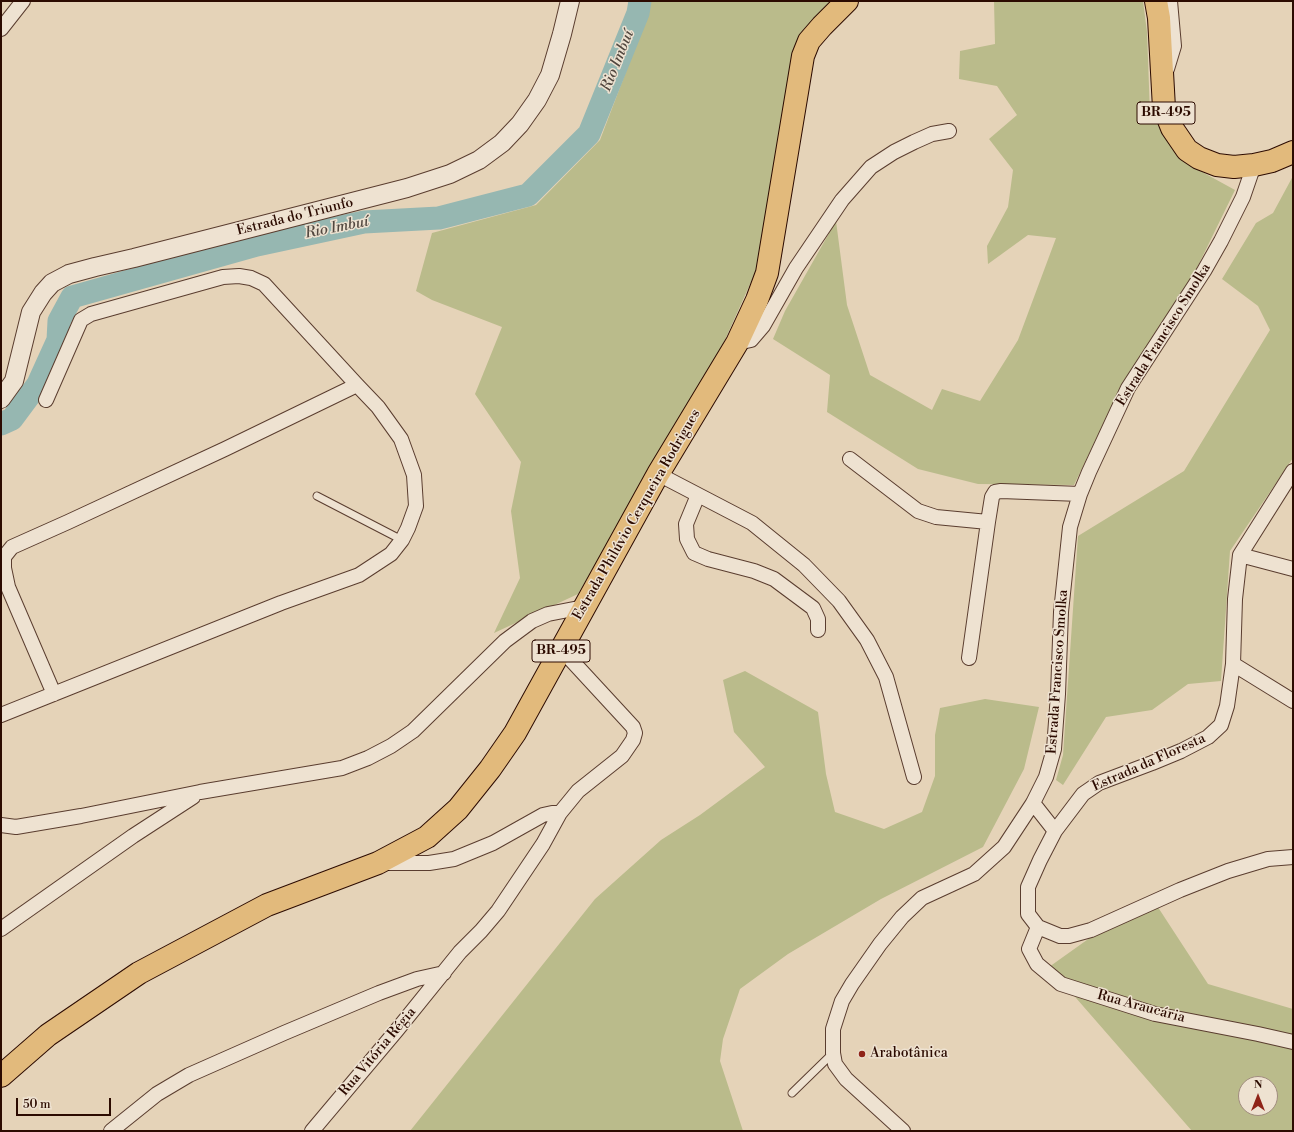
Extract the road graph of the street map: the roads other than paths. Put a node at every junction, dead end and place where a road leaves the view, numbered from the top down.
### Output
1 (22, 1) edge
2 (570, 1) edge
3 (847, 1) edge
4 (1156, 1) edge
5 (1170, 1) edge
6 (1, 29) edge
7 (1162, 83) junction
8 (949, 131) dead end
9 (1293, 152) edge
10 (1254, 165) junction
11 (737, 343) junction
12 (357, 385) junction
13 (1, 399) edge
14 (46, 400) dead end
15 (850, 459) dead end
16 (1293, 471) edge
17 (658, 474) junction
18 (1080, 494) junction
19 (698, 495) junction
20 (317, 496) dead end
21 (988, 522) junction
22 (402, 540) junction
23 (1240, 555) junction
24 (1293, 569) edge
25 (584, 607) junction
26 (818, 630) dead end
27 (562, 649) junction
28 (969, 658) dead end
29 (1233, 664) junction
30 (54, 694) junction
31 (1293, 701) edge
32 (1, 715) edge
33 (914, 777) dead end
34 (200, 792) junction
35 (1033, 803) junction
36 (560, 813) junction
37 (1, 825) edge
38 (1055, 831) junction
39 (1293, 857) edge
40 (378, 863) junction
41 (1038, 927) junction
42 (1, 929) edge
43 (444, 973) junction
44 (1293, 1042) edge
45 (833, 1053) junction
46 (1, 1076) edge
47 (792, 1093) dead end
48 (111, 1131) edge
49 (312, 1131) edge
50 (903, 1131) edge

1 - 6 street
2 - 13 street, Estrada do Triunfo
3 - 11 main road, Estrada Philúvio Cerqueira Rodrigues / BR-495
4 - 7 main road, BR-495
5 - 7 street
7 - 10 main road, BR-495
8 - 11 street
9 - 10 main road, BR-495
10 - 18 street, Estrada Francisco Smolka
11 - 17 main road, Estrada Philúvio Cerqueira Rodrigues / BR-495
12 - 14 street
12 - 22 street
12 - 30 street
15 - 21 street
16 - 23 street, Estrada da Floresta
17 - 19 street
17 - 25 main road, Estrada Philúvio Cerqueira Rodrigues / BR-495
18 - 21 street
18 - 35 street, Estrada Francisco Smolka
19 - 26 street
19 - 33 street
20 - 22 lane
21 - 28 street
22 - 30 street
23 - 24 street
23 - 29 street, Estrada da Floresta
25 - 27 main road, Estrada Philúvio Cerqueira Rodrigues / BR-495
25 - 34 street
27 - 36 street, Rua Vitória Régia
27 - 40 main road, Estrada Philúvio Cerqueira Rodrigues / BR-495
29 - 31 street
29 - 38 street, Estrada da Floresta
30 - 32 street
34 - 37 street
34 - 42 street
35 - 38 street
35 - 45 street, Estrada Francisco Smolka
36 - 40 street
36 - 43 street, Rua Vitória Régia
38 - 41 street, Estrada da Floresta
39 - 41 street
40 - 46 main road, Estrada Philúvio Cerqueira Rodrigues / BR-495
41 - 44 street, Rua Araucária
43 - 48 street
43 - 49 street, Rua Vitória Régia
45 - 47 lane
45 - 50 street, Estrada Francisco Smolka

